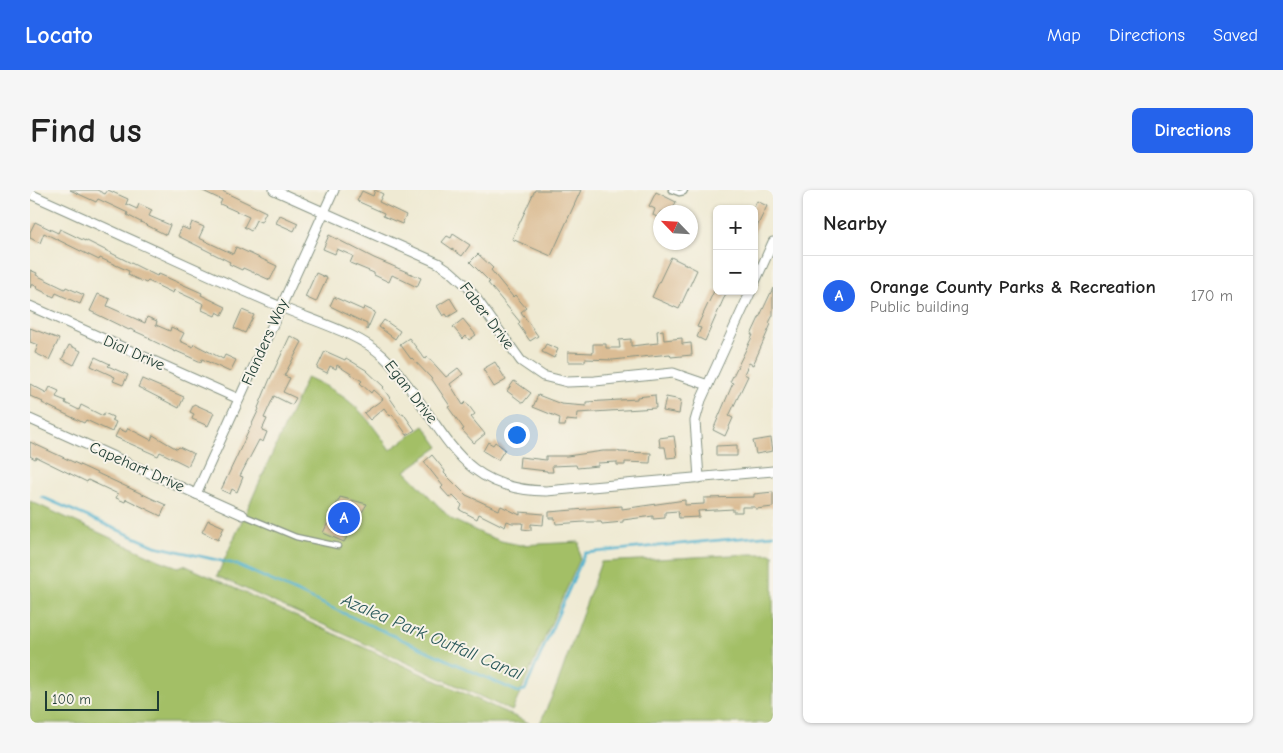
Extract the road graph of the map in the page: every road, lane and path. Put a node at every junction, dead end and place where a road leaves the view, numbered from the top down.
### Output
1 (274, 190) edge
2 (334, 190) edge
3 (670, 190) edge
4 (685, 190) edge
5 (30, 194) edge
6 (324, 212) junction
7 (773, 242) edge
8 (758, 275) edge
9 (749, 295) edge
10 (30, 306) edge
11 (281, 307) junction
12 (708, 385) junction
13 (239, 400) junction
14 (30, 419) edge
15 (773, 471) edge
16 (700, 478) junction
17 (196, 494) junction
18 (243, 515) joint
19 (338, 546) dead end

1 - 6 street, Faber Drive
2 - 6 street, Flanders Way
3 - 4 lane
5 - 11 street, Egan Drive
6 - 11 street, Flanders Way
6 - 12 street, Faber Drive
7 - 8 street
9 - 12 street
10 - 13 street, Dial Drive
11 - 13 street, Flanders Way
11 - 16 street, Egan Drive
12 - 16 street
13 - 17 street, Flanders Way
14 - 17 street, Capehart Drive
15 - 16 street, Egan Drive
17 - 18 street, Capehart Drive
18 - 19 lane

